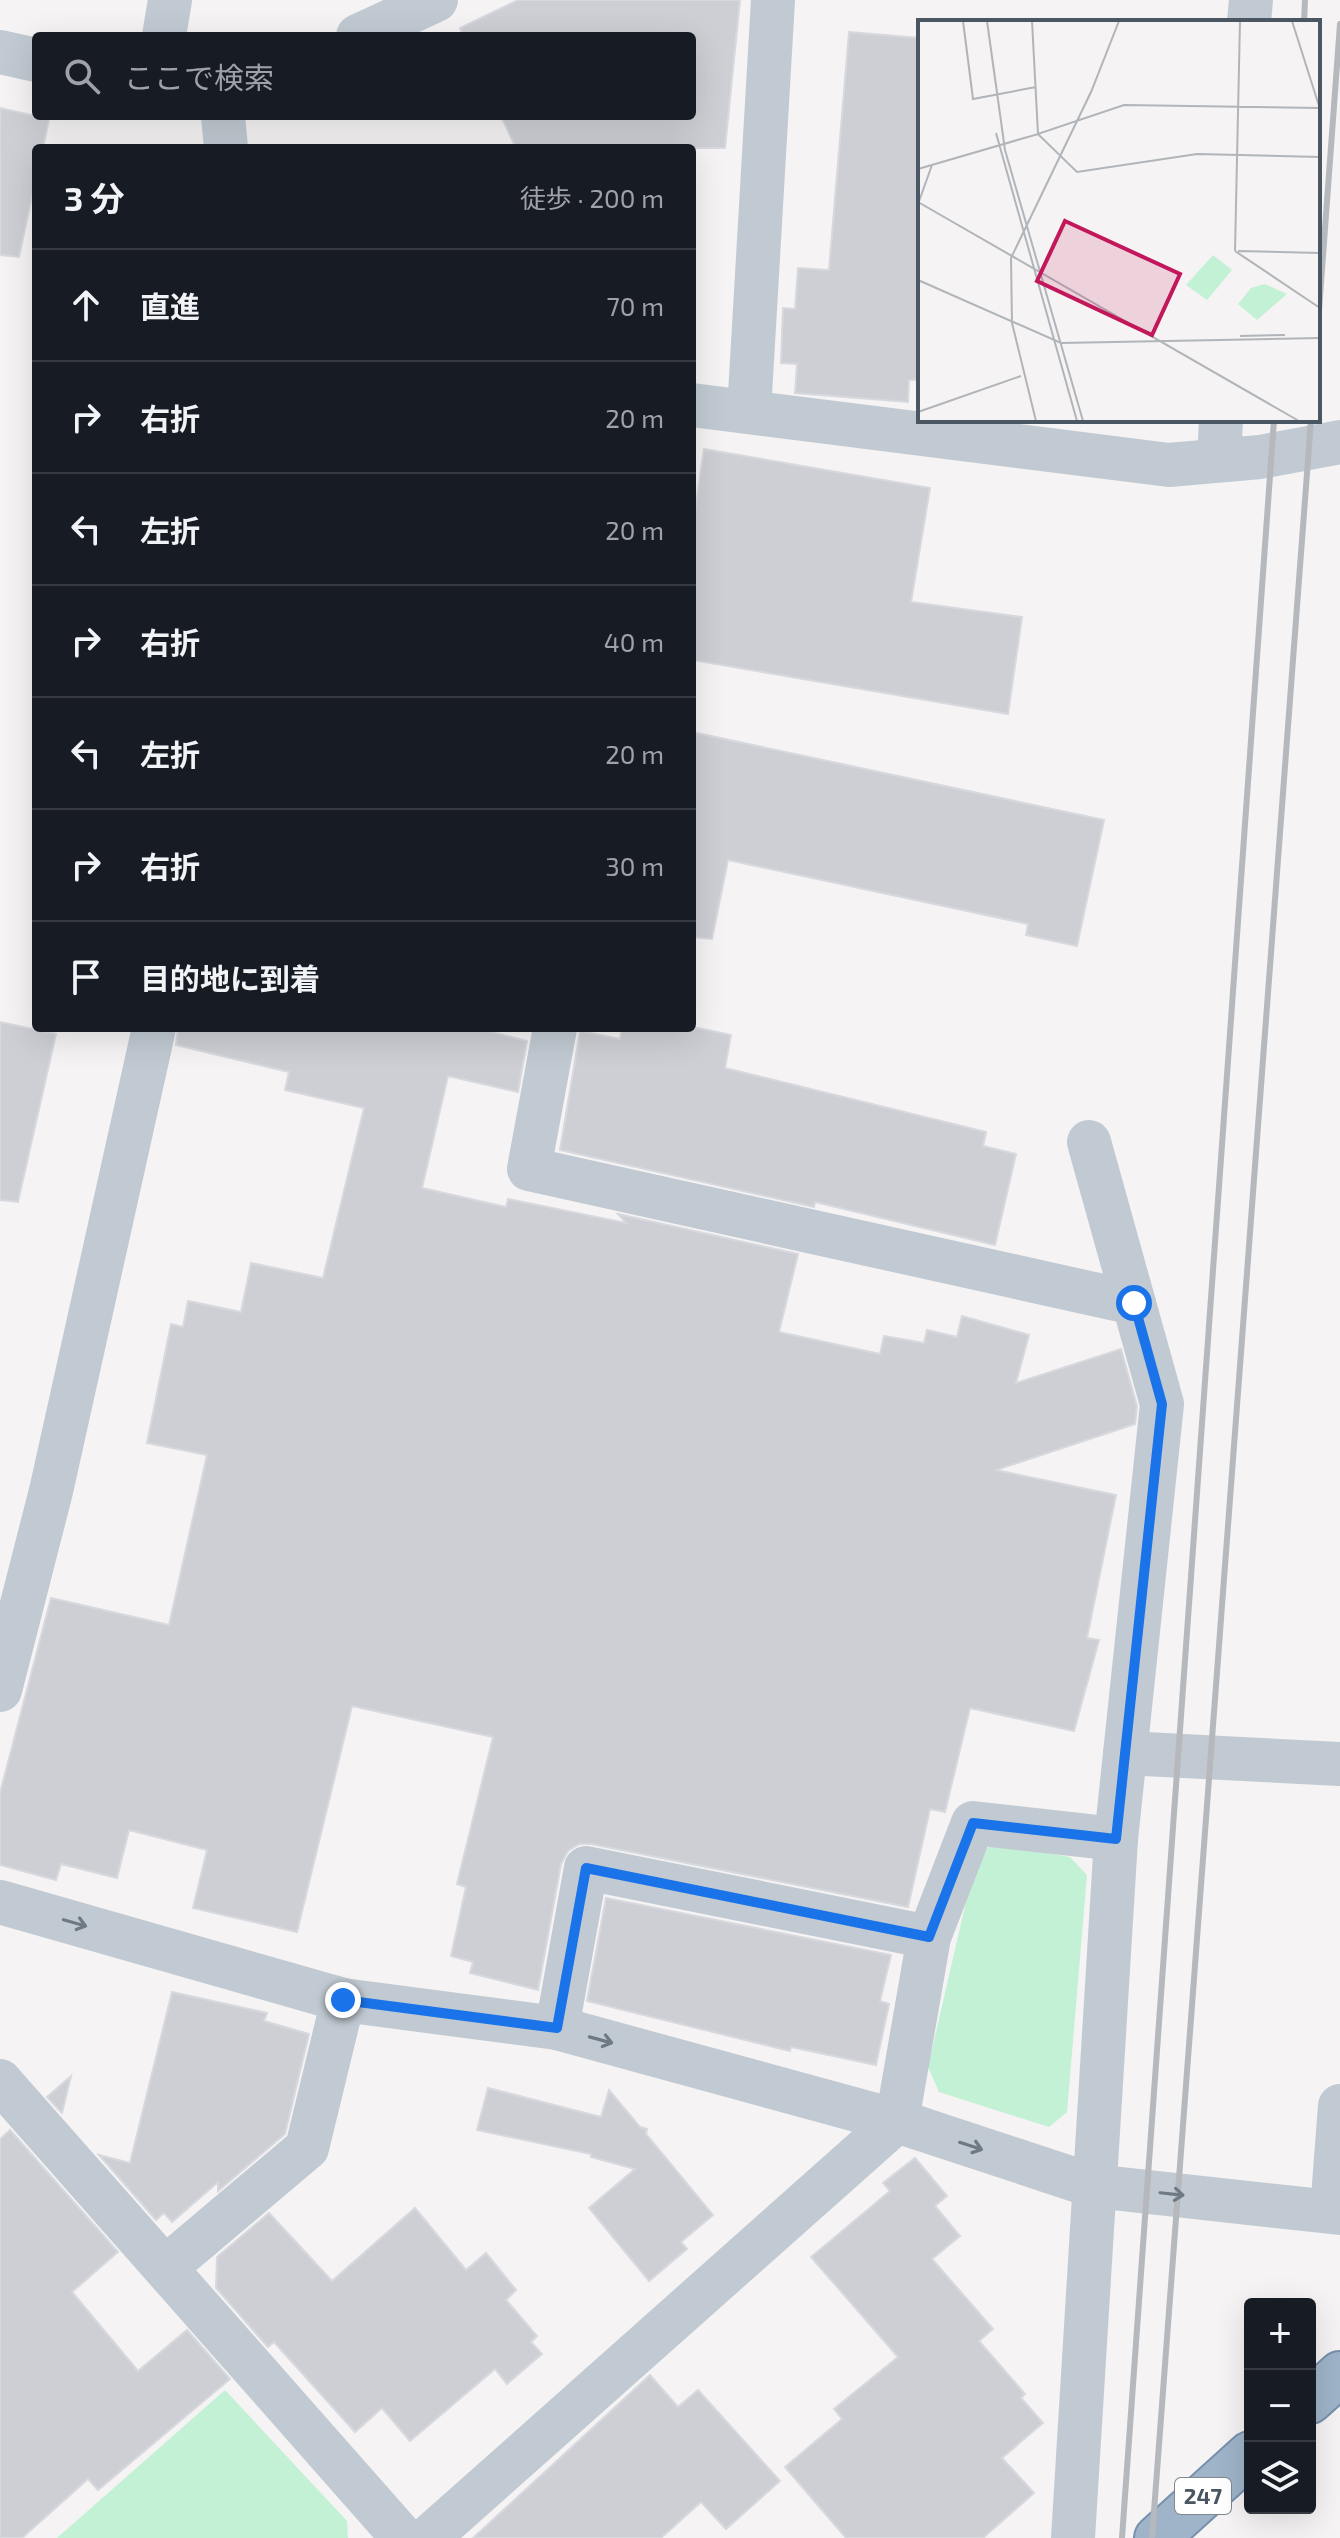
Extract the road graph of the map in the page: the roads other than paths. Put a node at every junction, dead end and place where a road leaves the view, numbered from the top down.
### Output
1 (170, 0) edge
2 (436, 0) edge
3 (773, 0) edge
4 (1251, 0) edge
5 (1249, 20) edge
6 (165, 32) edge
7 (367, 32) edge
8 (0, 52) edge
9 (32, 59) edge
10 (223, 120) edge
11 (226, 144) edge
12 (696, 405) edge
13 (749, 412) junction
14 (1220, 440) edge
15 (1340, 442) edge
16 (153, 1032) edge
17 (554, 1032) edge
18 (1089, 1142) dead end
19 (1134, 1303) junction
20 (0, 1690) edge
21 (1125, 1753) junction
22 (1340, 1764) edge
23 (1116, 1839) junction
24 (0, 1902) edge
25 (929, 1937) junction
26 (343, 2000) junction
27 (557, 2028) junction
28 (0, 2081) edge
29 (1340, 2106) edge
30 (897, 2121) junction
31 (1094, 2186) junction
32 (1336, 2212) edge
33 (166, 2267) junction
34 (1340, 2374) edge
35 (1316, 2396) edge
36 (1244, 2459) edge
37 (403, 2538) edge
38 (428, 2538) edge
39 (1073, 2538) edge
40 (1157, 2538) edge

1 - 6 street
2 - 7 street
3 - 13 street
4 - 5 street
8 - 9 street
10 - 11 street
12 - 13 street
13 - 14 street
14 - 15 street
16 - 20 street
17 - 19 street
18 - 19 street
19 - 21 street
21 - 22 street
21 - 23 street
23 - 25 street
23 - 31 street
24 -> 26 street
25 - 27 street
25 - 30 street
26 - 27 street
26 - 33 street
27 -> 30 street
28 - 33 street
29 - 32 street
30 -> 31 street
30 - 38 street
31 -> 32 street
31 - 39 street
33 - 37 street
34 - 35 highway
36 - 40 highway, 247

